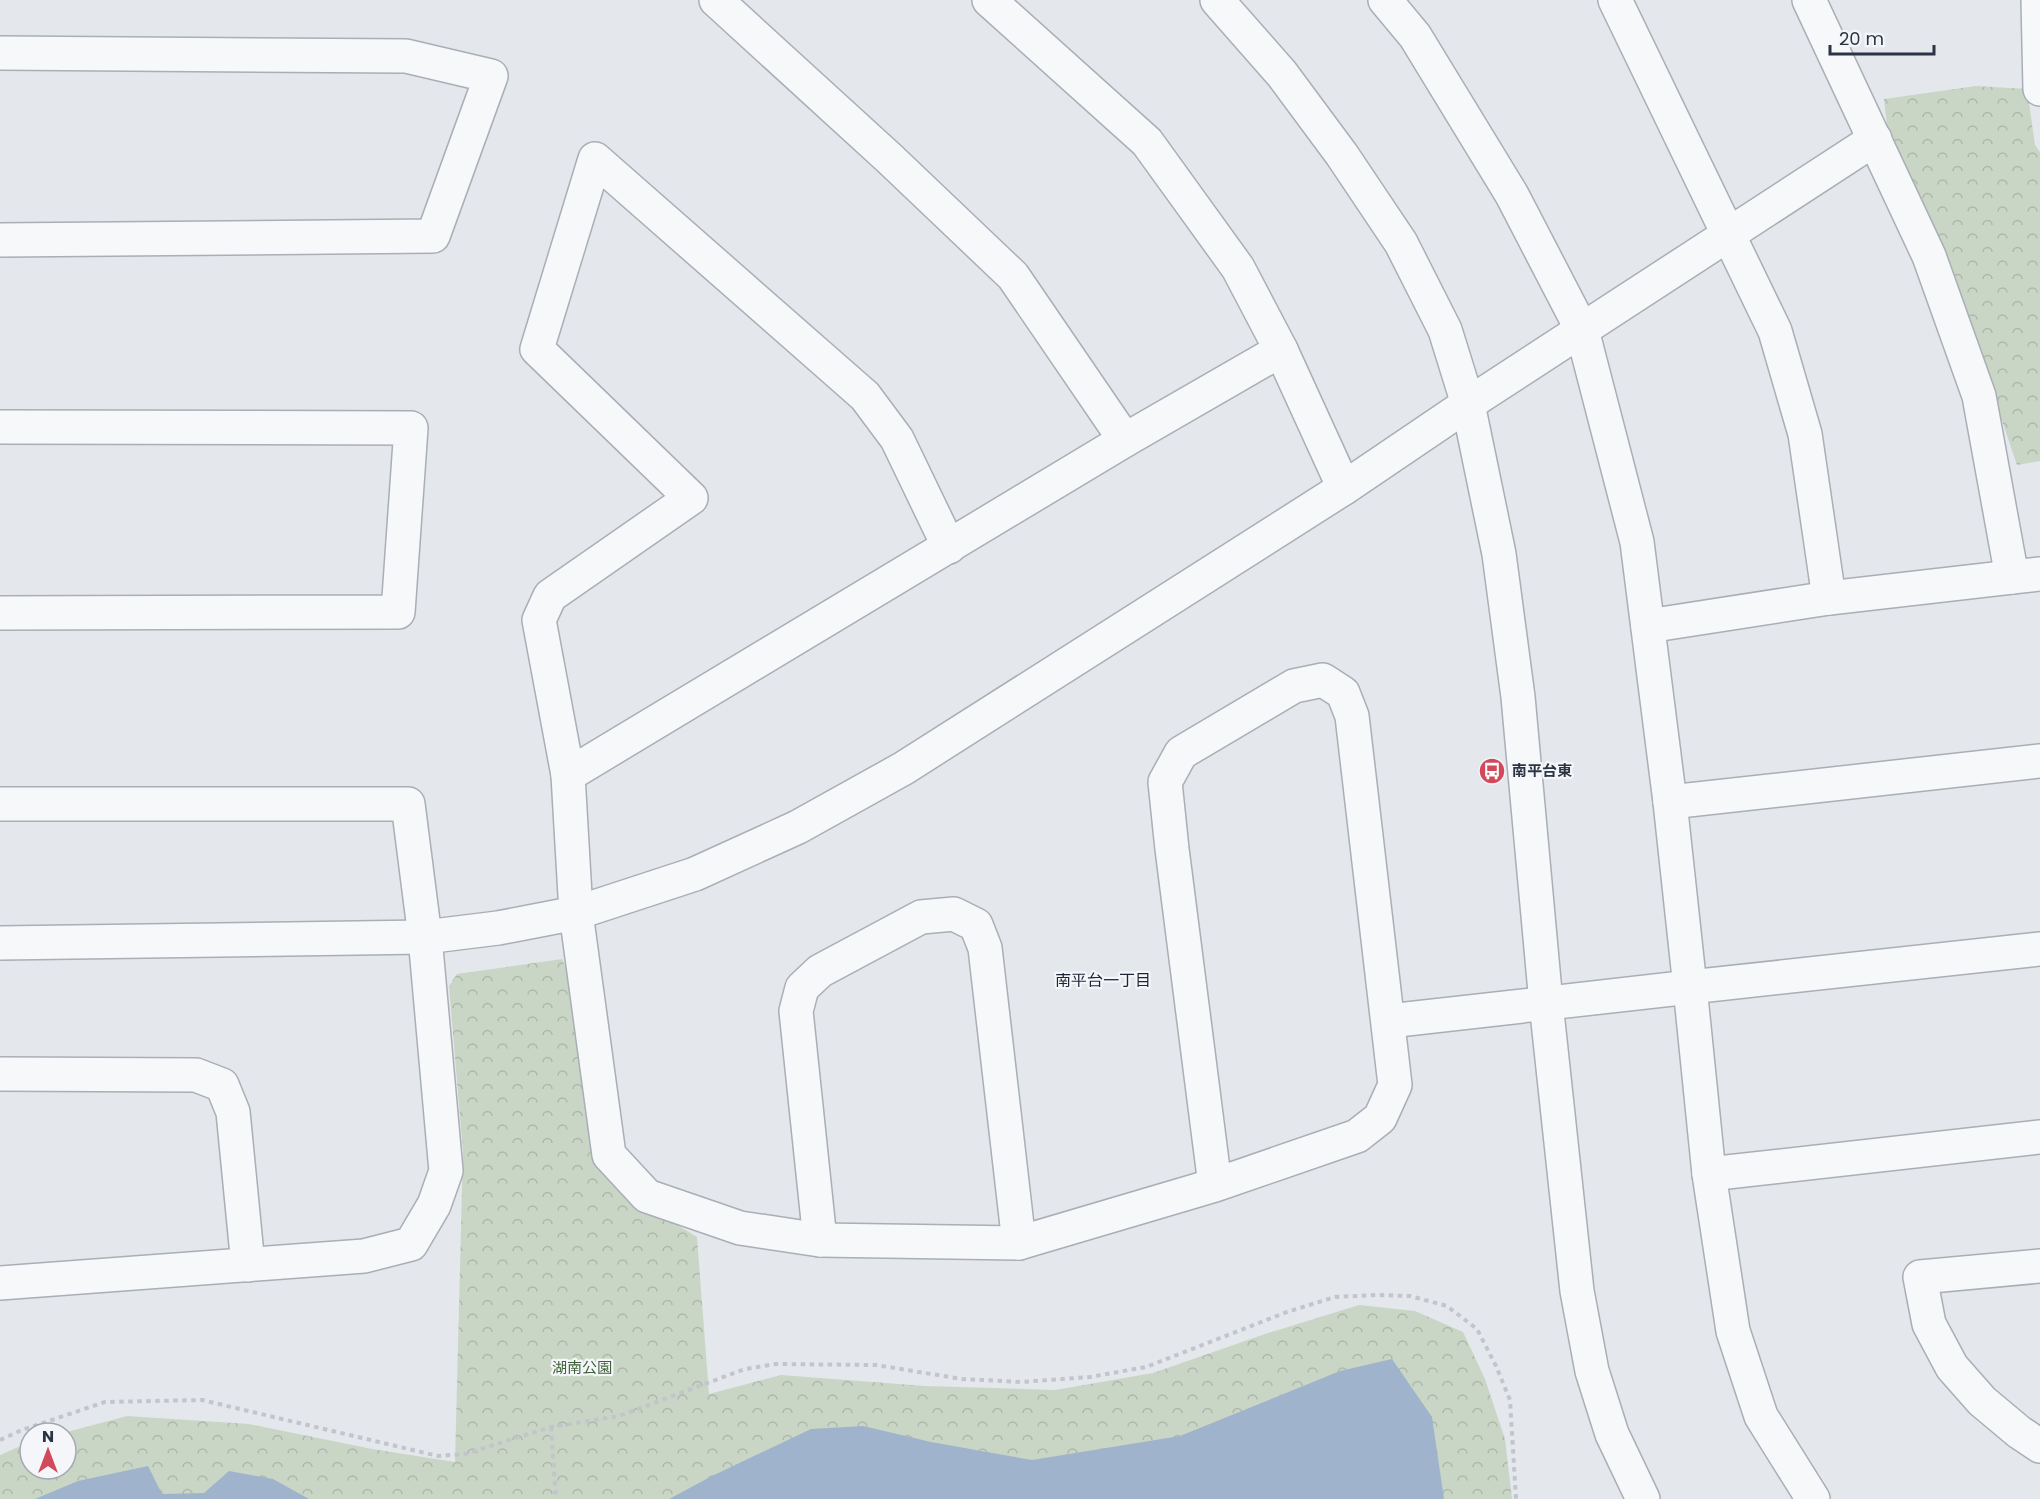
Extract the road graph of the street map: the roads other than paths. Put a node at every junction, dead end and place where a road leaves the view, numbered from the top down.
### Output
1 (716, 0) edge
2 (989, 0) edge
3 (1217, 0) edge
4 (1385, 0) edge
5 (1615, 0) edge
6 (1809, 0) edge
7 (2038, 0) edge
8 (0, 54) edge
9 (2040, 89) edge
10 (1875, 139) junction
11 (1729, 235) junction
12 (0, 240) edge
13 (1582, 330) junction
14 (1281, 350) junction
15 (1468, 404) junction
16 (0, 427) edge
17 (1125, 440) junction
18 (1344, 488) junction
19 (949, 546) junction
20 (2026, 576) edge
21 (1828, 598) junction
22 (0, 613) edge
23 (1648, 626) junction
24 (2040, 761) edge
25 (568, 775) junction
26 (1670, 802) junction
27 (0, 804) edge
28 (576, 913) junction
29 (424, 938) junction
30 (0, 943) edge
31 (2040, 949) edge
32 (1690, 987) junction
33 (1546, 1003) junction
34 (1389, 1021) junction
35 (0, 1074) edge
36 (2040, 1137) edge
37 (1709, 1174) junction
38 (1215, 1185) junction
39 (820, 1240) junction
40 (1019, 1243) junction
41 (248, 1265) junction
42 (2040, 1266) edge
43 (0, 1283) edge
44 (2040, 1446) edge
45 (1643, 1499) edge
46 (1813, 1499) edge

1 - 17 street
2 - 14 street
3 - 15 street
4 - 13 street
5 - 11 street
6 - 10 street
7 - 9 street
8 - 12 street
10 - 11 street
10 - 20 street
11 - 13 street
11 - 21 street
13 - 15 street
13 - 23 street
14 - 17 street
14 - 18 street
15 - 18 street
15 - 33 street
16 - 22 street
17 - 19 street
18 - 28 street
19 - 25 street
19 - 25 street
20 - 21 street
21 - 23 street
23 - 26 street
24 - 26 street
25 - 28 street
26 - 32 street
27 - 29 street
28 - 29 street
28 - 39 street
29 - 30 street
29 - 41 street
31 - 32 street
32 - 33 street
32 - 37 street
33 - 34 street
33 - 45 street
34 - 38 street
34 - 38 street
35 - 41 street
36 - 37 street
37 - 46 street
38 - 40 street
39 - 40 street
39 - 40 street
41 - 43 street
42 - 44 street

